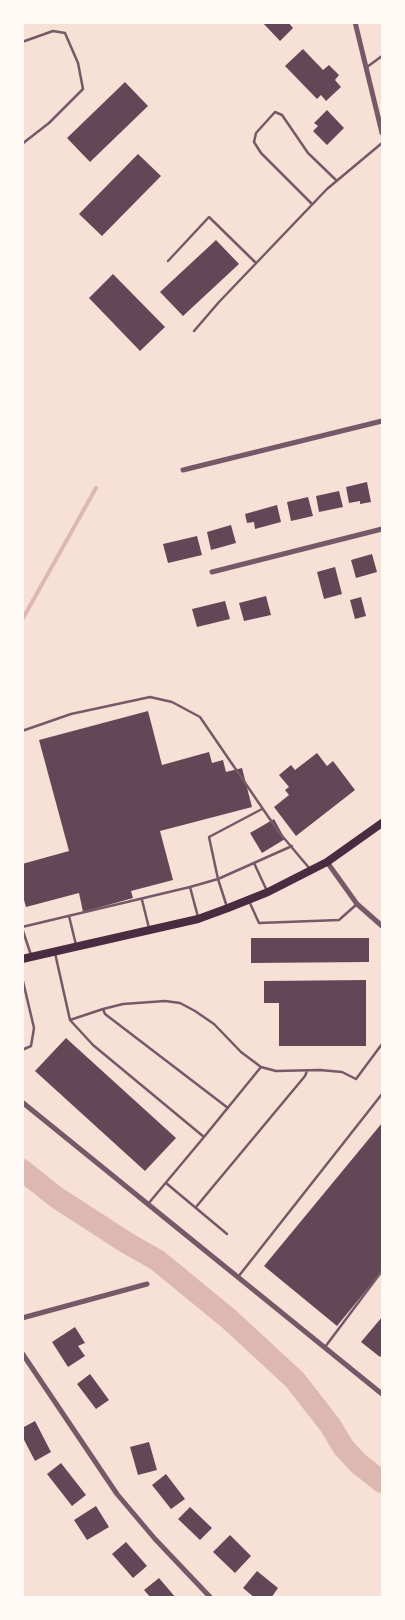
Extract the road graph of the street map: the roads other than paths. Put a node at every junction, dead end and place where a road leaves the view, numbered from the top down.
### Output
1 (355, 22) edge
2 (22, 42) edge
3 (382, 56) edge
4 (366, 68) junction
5 (382, 134) edge
6 (382, 143) edge
7 (22, 144) edge
8 (337, 181) junction
9 (312, 204) junction
10 (168, 260) dead end
11 (256, 263) junction
12 (194, 331) dead end
13 (382, 421) edge
14 (183, 470) dead end
15 (382, 529) edge
16 (212, 572) dead end
17 (22, 731) edge
18 (262, 809) junction
19 (382, 823) edge
20 (292, 846) junction
21 (327, 862) junction
22 (254, 863) junction
23 (311, 870) junction
24 (218, 879) junction
25 (190, 887) junction
26 (268, 892) junction
27 (142, 900) junction
28 (248, 900) junction
29 (356, 904) junction
30 (228, 908) junction
31 (69, 916) junction
32 (198, 918) junction
33 (382, 926) edge
34 (22, 928) edge
35 (150, 930) junction
36 (76, 947) junction
37 (54, 952) junction
38 (31, 957) junction
39 (22, 959) edge
40 (22, 977) edge
41 (27, 996) junction
42 (22, 998) edge
43 (103, 1009) junction
44 (70, 1020) junction
45 (382, 1044) edge
46 (22, 1050) edge
47 (260, 1067) junction
48 (307, 1070) junction
49 (382, 1094) edge
50 (22, 1102) edge
51 (228, 1108) junction
52 (204, 1137) junction
53 (166, 1183) junction
54 (148, 1204) junction
55 (196, 1207) junction
56 (228, 1234) dead end
57 (382, 1272) edge
58 (238, 1277) junction
59 (147, 1284) dead end
60 (22, 1318) edge
61 (325, 1347) junction
62 (22, 1353) edge
63 (382, 1394) edge
64 (211, 1598) edge

1 - 4 street
2 - 7 lane
3 - 4 lane
4 - 5 street
6 - 8 lane
8 - 9 lane
8 - 9 lane
9 - 11 lane
10 - 11 lane
11 - 12 lane
13 - 14 street
15 - 16 street
17 - 18 lane
18 - 20 lane
18 - 24 lane
19 - 21 main road
20 - 22 lane
20 - 23 lane
21 - 23 main road
21 - 29 street
22 - 24 lane
22 - 26 lane
23 - 26 main road
24 - 25 lane
24 - 30 lane
25 - 27 lane
25 - 32 lane
26 - 28 main road
27 - 31 lane
27 - 35 lane
28 - 29 lane
28 - 30 main road
29 - 33 street
30 - 32 main road
31 - 34 lane
31 - 36 lane
32 - 35 main road
34 - 38 lane
35 - 36 main road
36 - 37 main road
37 - 38 main road
37 - 44 lane
38 - 39 main road
40 - 41 lane
41 - 42 lane
41 - 46 lane
43 - 44 lane
43 - 47 lane
43 - 51 lane
44 - 52 lane
45 - 48 lane
47 - 48 lane
47 - 51 lane
48 - 55 lane
49 - 58 lane
50 - 54 street
51 - 52 lane
52 - 53 lane
53 - 54 lane
53 - 55 lane
54 - 58 street
55 - 56 lane
57 - 61 lane
58 - 61 street
59 - 60 street
61 - 63 street
62 - 64 street

